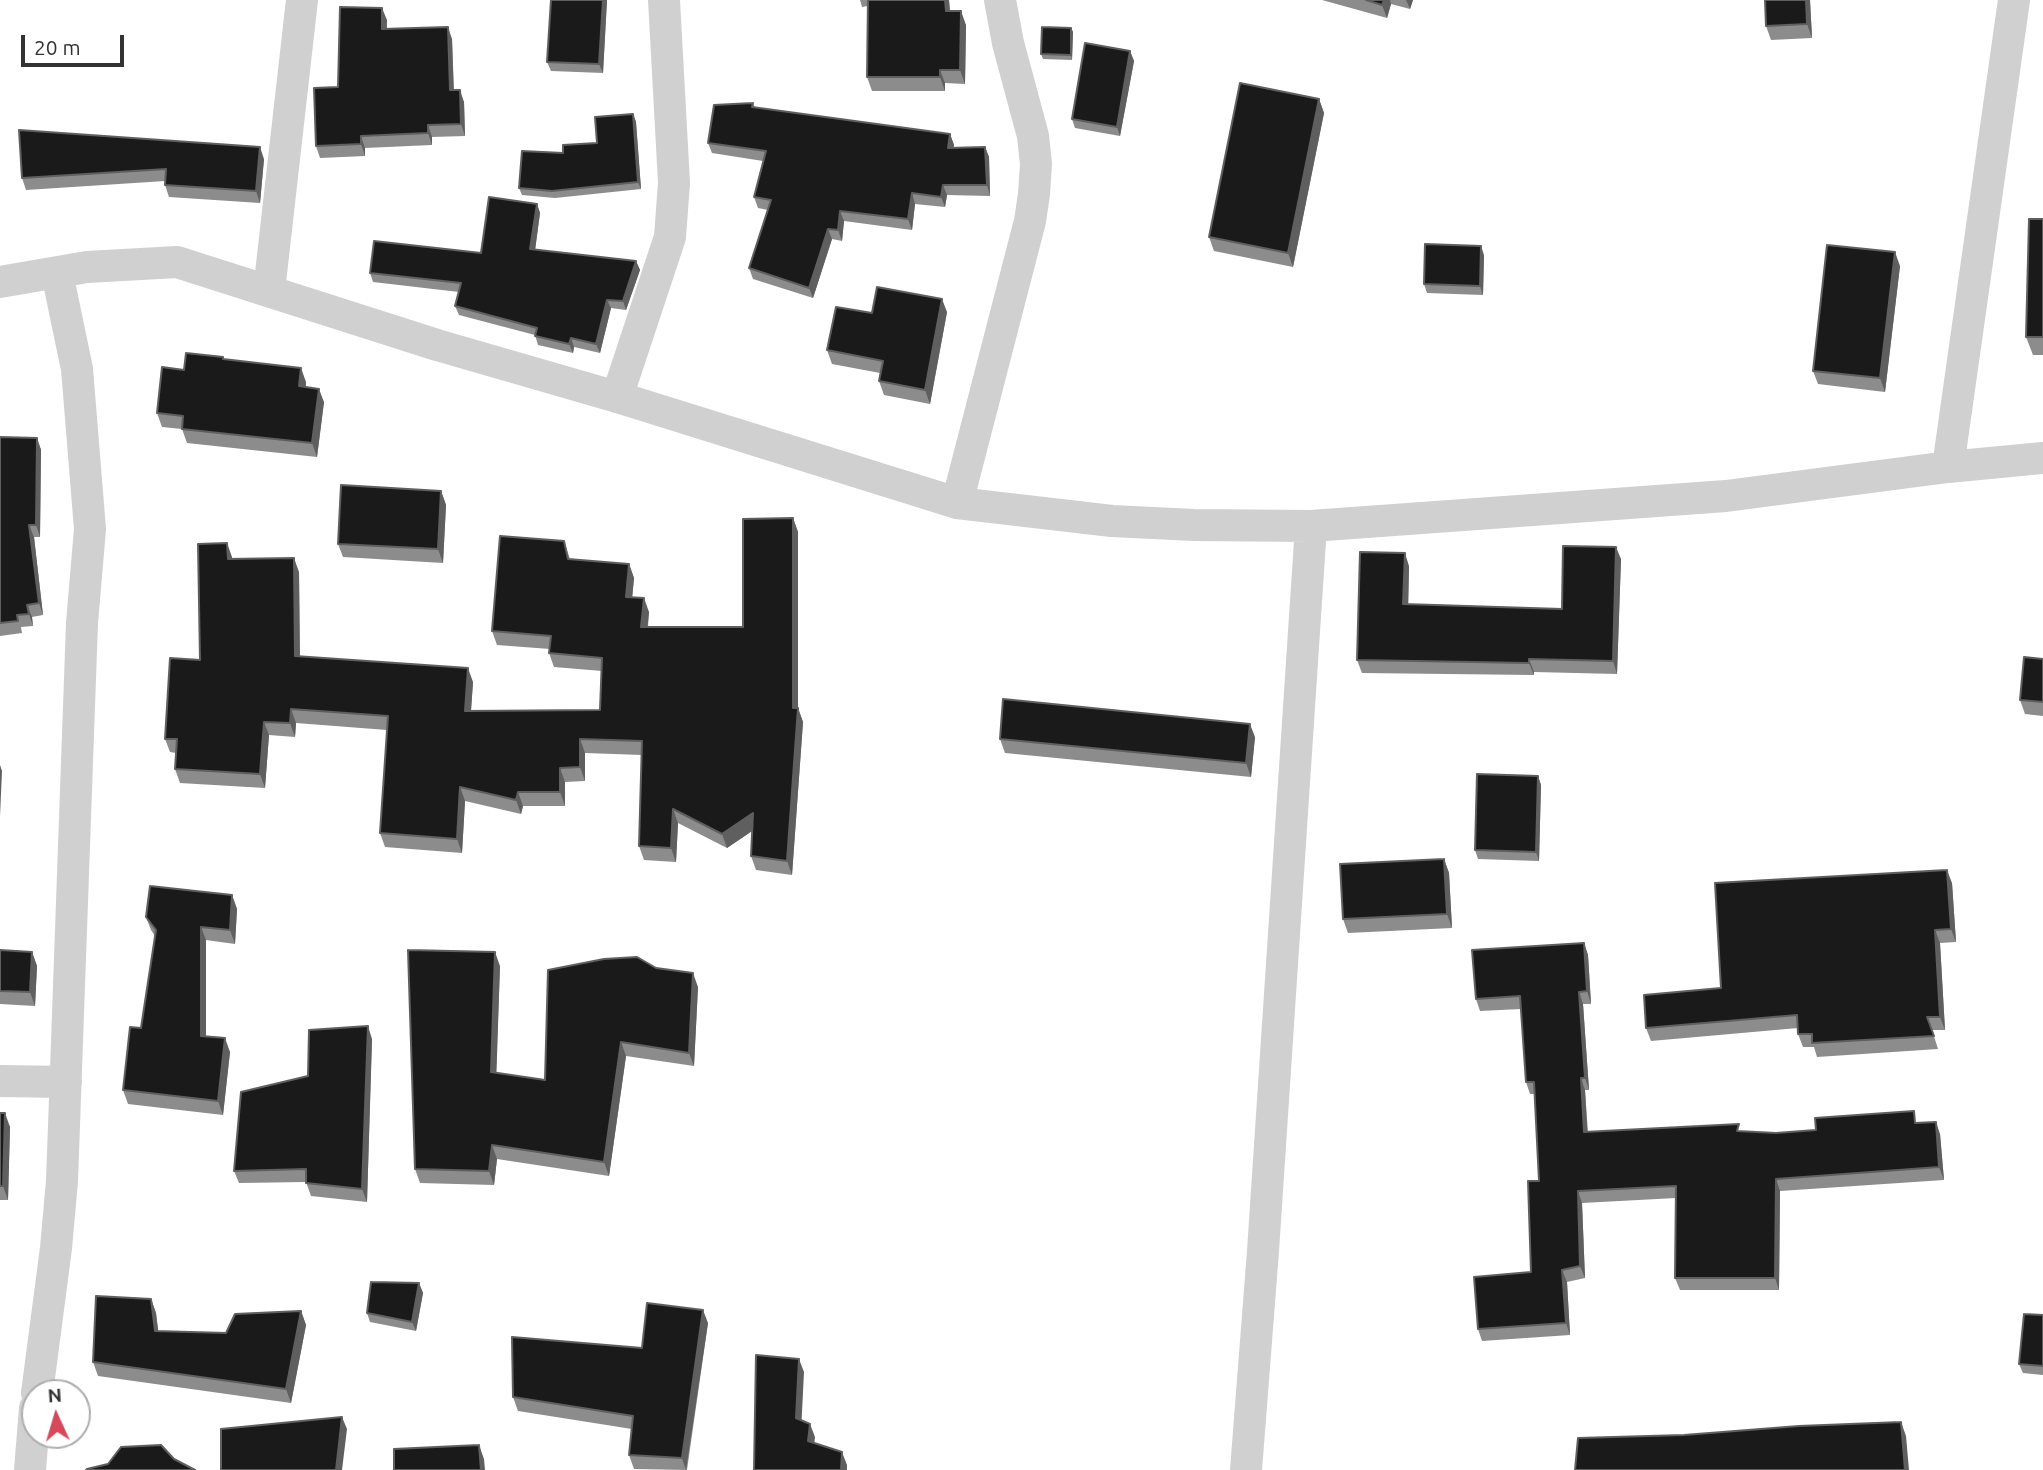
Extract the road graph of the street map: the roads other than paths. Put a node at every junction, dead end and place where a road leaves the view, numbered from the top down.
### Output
1 (302, 0) edge
2 (664, 0) edge
3 (1000, 0) edge
4 (2014, 0) edge
5 (57, 273) junction
6 (0, 282) edge
7 (269, 291) junction
8 (617, 397) junction
9 (2043, 458) edge
10 (1948, 467) junction
11 (957, 503) junction
12 (1311, 526) junction
13 (0, 1081) edge
14 (66, 1082) junction
15 (39, 1379) edge
16 (32, 1449) edge
17 (30, 1470) edge
18 (1246, 1470) edge

1 - 7 street
2 - 8 street
3 - 11 street
4 - 10 street
5 - 6 street
5 - 7 street
5 - 14 street
7 - 8 street
8 - 11 street
9 - 10 street
10 - 12 street
11 - 12 street
12 - 18 street
13 - 14 street
14 - 15 street
16 - 17 street

